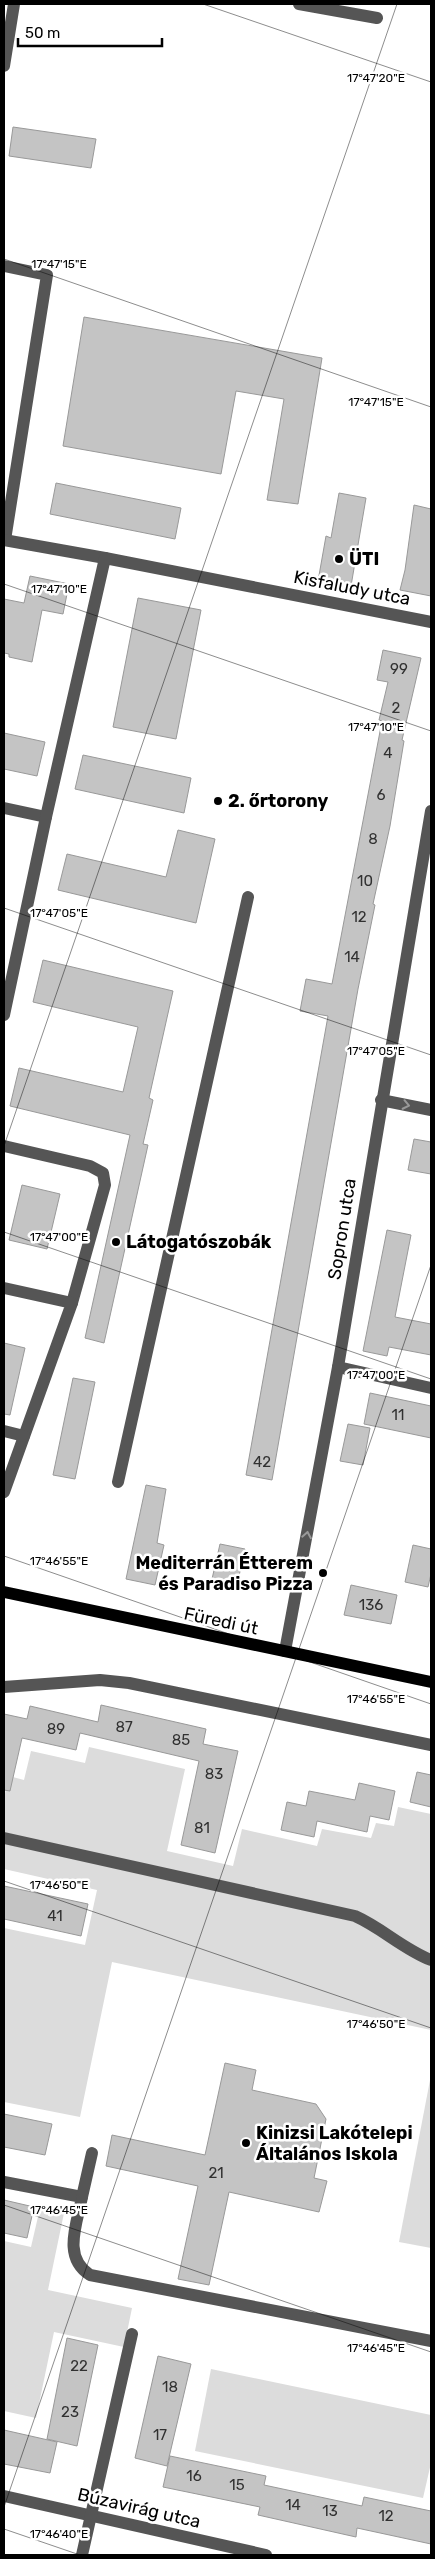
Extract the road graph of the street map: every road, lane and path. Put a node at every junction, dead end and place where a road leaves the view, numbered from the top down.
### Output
1 (14, 4) edge
2 (299, 4) edge
3 (377, 18) dead end
4 (4, 66) edge
5 (4, 266) edge
6 (4, 540) edge
7 (105, 558) junction
8 (431, 622) edge
9 (4, 808) edge
10 (431, 811) edge
11 (46, 817) junction
12 (428, 858) edge
13 (248, 897) dead end
14 (4, 1015) edge
15 (381, 1100) junction
16 (431, 1110) edge
17 (4, 1146) edge
18 (4, 1288) edge
19 (72, 1302) junction
20 (338, 1368) junction
21 (431, 1388) edge
22 (4, 1432) edge
23 (24, 1436) junction
24 (118, 1482) dead end
25 (4, 1492) edge
26 (4, 1592) edge
27 (285, 1652) junction
28 (431, 1682) edge
29 (4, 1687) edge
30 (431, 1745) edge
31 (4, 1838) edge
32 (431, 1960) edge
33 (92, 2153) dead end
34 (4, 2182) edge
35 (82, 2197) junction
36 (132, 2334) dead end
37 (431, 2341) edge
38 (4, 2496) edge
39 (92, 2515) junction
40 (82, 2555) edge
41 (266, 2555) edge

1 - 4 street
2 - 3 street
5 - 6 street
6 - 7 street, Kisfaludy utca
7 - 8 street, Kisfaludy utca
7 - 11 street
9 - 11 street
10 - 12 street, Sopron utca
11 - 14 street
12 - 15 street, Sopron utca
13 - 24 street
15 -> 16 street
15 - 20 street, Sopron utca
17 - 19 street
18 - 19 street
19 - 23 street
20 - 21 street
27 -> 20 street, Sopron utca
22 - 23 street
23 - 25 street
26 - 27 main road, Füredi út
27 - 28 main road, Füredi út
29 - 30 street
31 - 32 street
33 - 35 street
34 - 35 street
35 - 37 street
36 - 39 street
38 - 39 street, Búzavirág utca
39 - 40 street
39 - 41 street, Búzavirág utca

